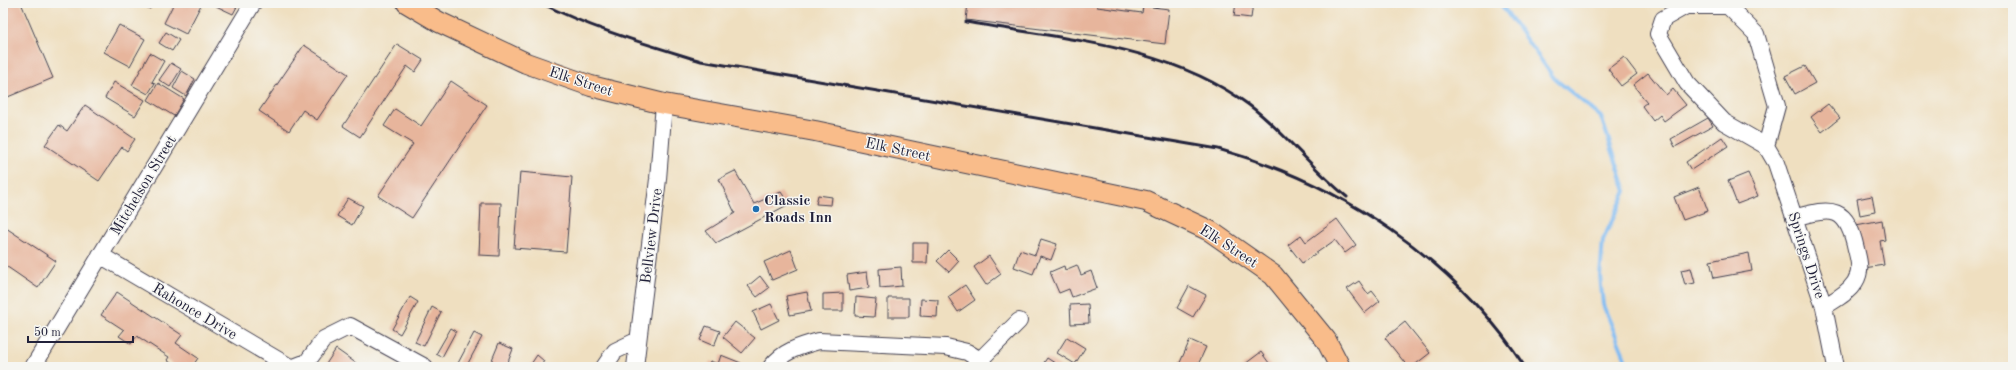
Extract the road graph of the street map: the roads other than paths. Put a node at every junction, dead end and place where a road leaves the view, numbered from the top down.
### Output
1 (252, 3) edge
2 (407, 3) edge
3 (664, 104) junction
4 (1766, 146) junction
5 (1794, 218) junction
6 (100, 255) junction
7 (1824, 307) junction
8 (1019, 321) dead end
9 (638, 340) junction
10 (983, 364) edge
11 (33, 367) edge
12 (290, 367) edge
13 (294, 367) edge
14 (425, 367) edge
15 (604, 367) edge
16 (636, 367) edge
17 (771, 367) edge
18 (1340, 367) edge
19 (1836, 367) edge

1 - 6 street, Mitchelson Street
2 - 3 main road, Elk Street
3 - 9 street, Bellview Drive
3 - 18 main road, Elk Street
4 - 4 street, Springs Drive
4 - 5 street, Springs Drive
5 - 7 street, Springs Drive
5 - 7 street
6 - 11 street, Mitchelson Street
6 - 12 street, Rahonce Drive
7 - 19 street, Springs Drive
8 - 10 street
9 - 15 street
9 - 16 street, Bellview Drive
10 - 17 street
13 - 14 street

